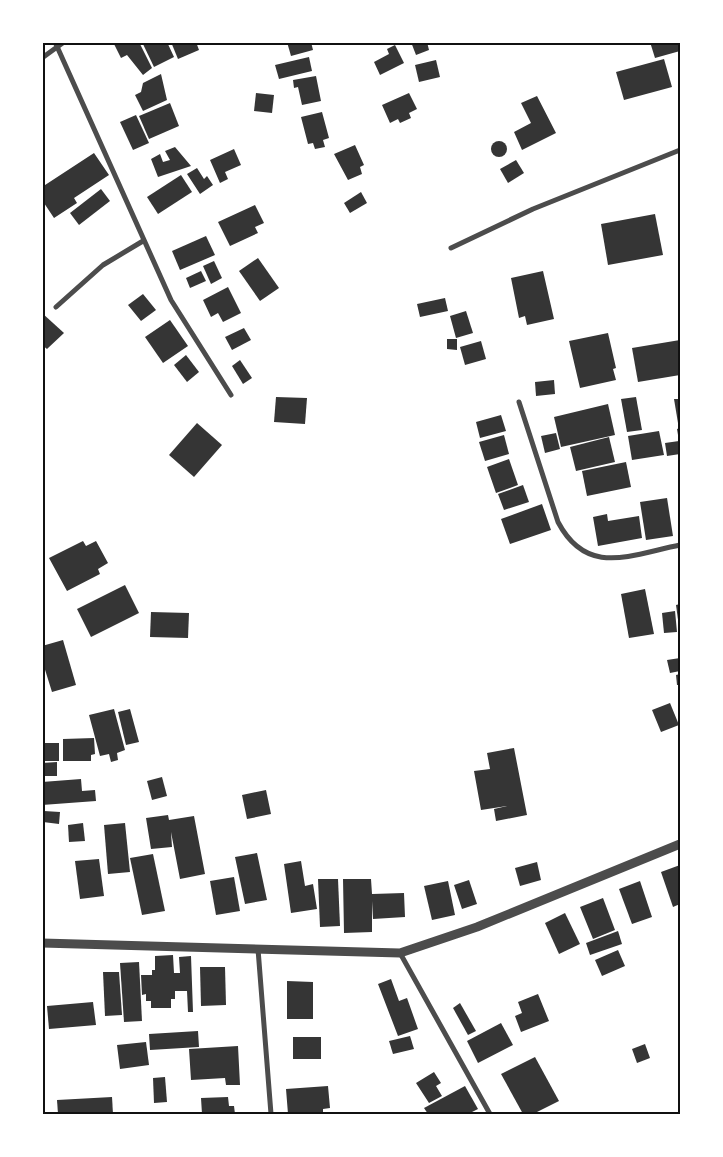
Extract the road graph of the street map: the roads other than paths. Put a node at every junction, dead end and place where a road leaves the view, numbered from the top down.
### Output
1 (64, 42) edge
2 (56, 44) edge
3 (42, 58) edge
4 (680, 150) edge
5 (143, 241) junction
6 (452, 248) dead end
7 (56, 307) dead end
8 (231, 395) dead end
9 (519, 402) dead end
10 (680, 545) edge
11 (680, 844) edge
12 (42, 943) edge
13 (258, 948) junction
14 (400, 953) junction
15 (271, 1114) edge
16 (490, 1114) edge

1 - 2 street
2 - 3 street
2 - 5 street
4 - 6 street
5 - 7 street
5 - 8 street
9 - 10 street
11 - 14 street
12 - 13 street
13 - 14 street
13 - 15 street
14 - 16 street

